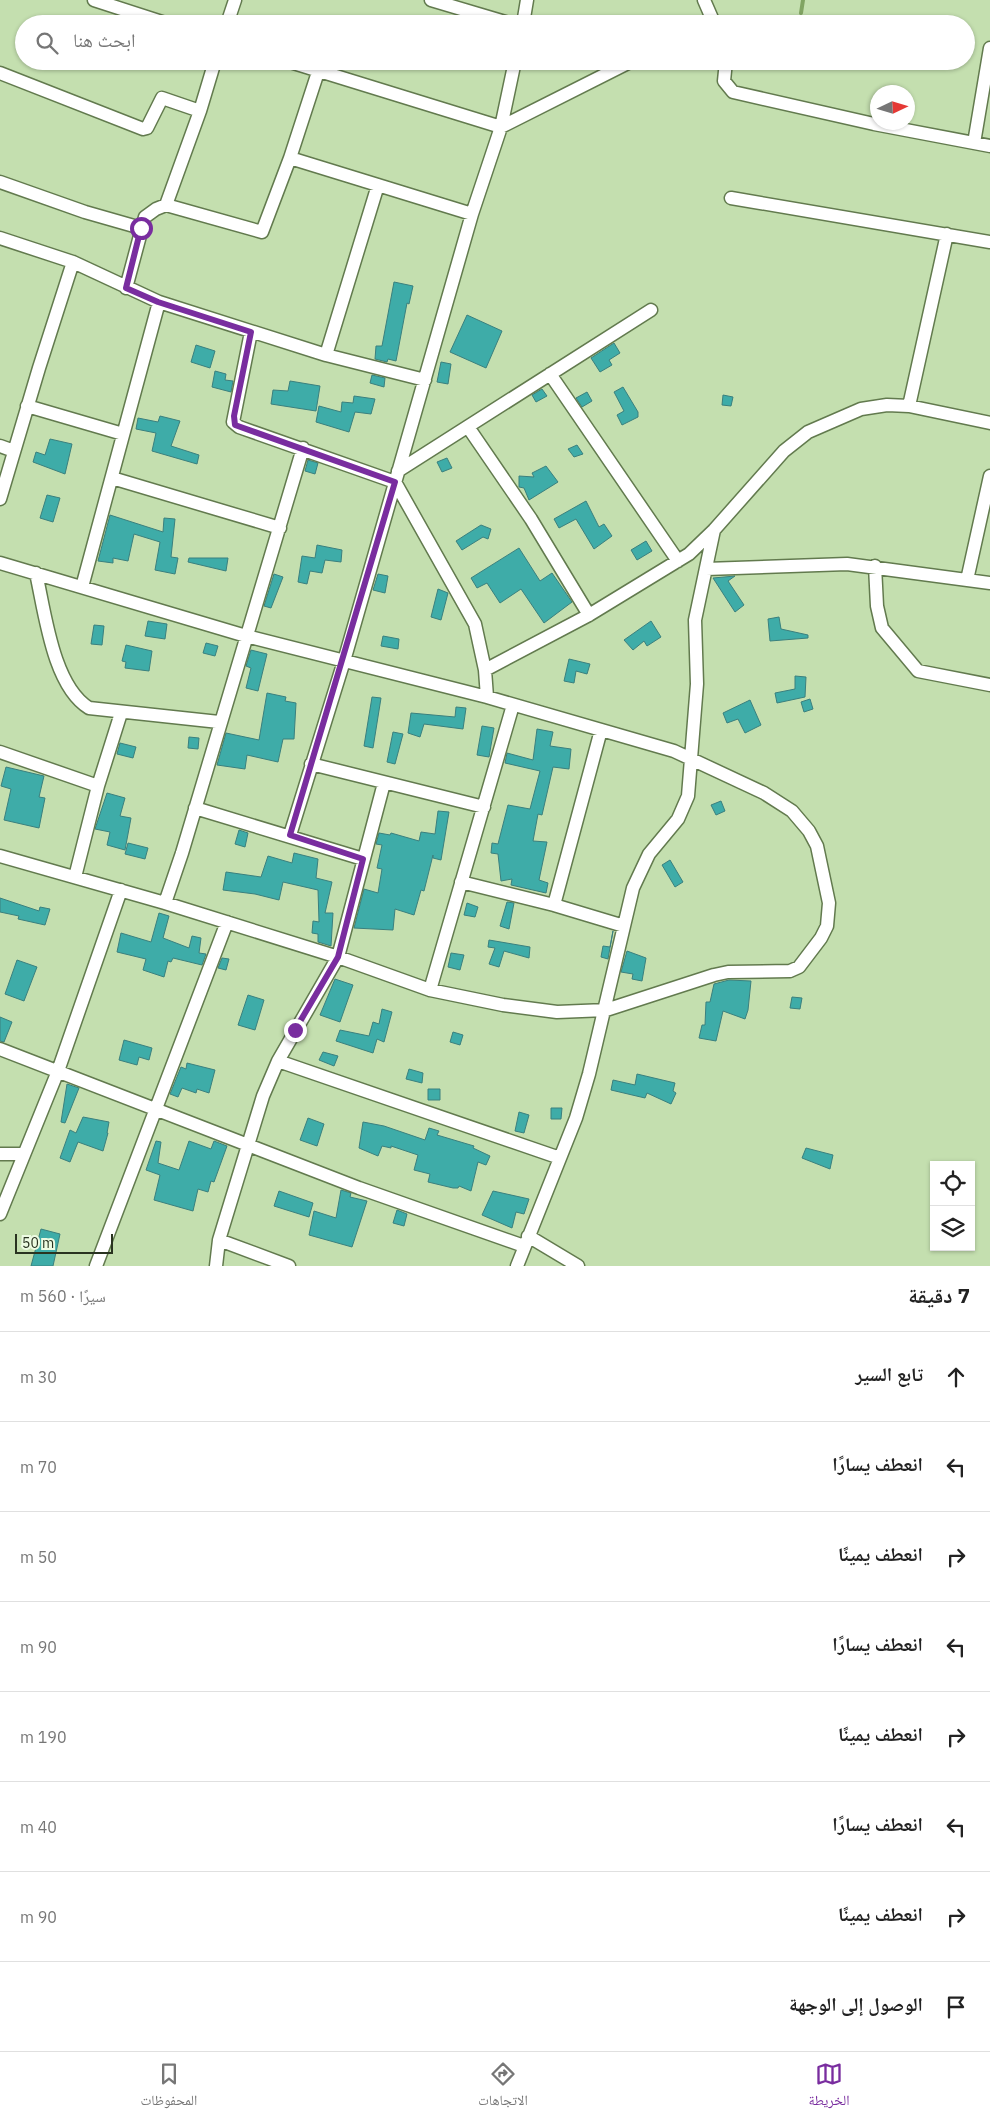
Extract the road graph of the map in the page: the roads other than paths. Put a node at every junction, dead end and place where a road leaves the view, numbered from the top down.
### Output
1 (94, 0) edge
2 (235, 0) edge
3 (432, 0) edge
4 (527, 0) edge
5 (704, 0) edge
6 (140, 15) edge
7 (230, 15) edge
8 (482, 15) edge
9 (524, 15) edge
10 (710, 15) edge
11 (990, 48) edge
12 (212, 70) edge
13 (312, 70) edge
14 (513, 70) edge
15 (614, 70) edge
16 (725, 70) edge
17 (318, 72) junction
18 (0, 73) edge
19 (200, 111) junction
20 (501, 127) junction
21 (974, 143) junction
22 (990, 146) edge
23 (290, 158) junction
24 (0, 182) edge
25 (378, 186) junction
26 (731, 198) dead end
27 (166, 205) junction
28 (472, 214) junction
29 (141, 228) junction
30 (947, 234) junction
31 (0, 238) edge
32 (990, 242) edge
33 (74, 262) junction
34 (126, 288) junction
35 (158, 302) junction
36 (651, 310) dead end
37 (251, 332) junction
38 (326, 355) junction
39 (550, 374) junction
40 (425, 380) junction
41 (27, 406) junction
42 (909, 406) junction
43 (990, 423) edge
44 (468, 427) junction
45 (123, 434) junction
46 (0, 446) edge
47 (302, 448) junction
48 (14, 451) junction
49 (397, 476) junction
50 (990, 476) edge
51 (112, 478) junction
52 (0, 499) edge
53 (280, 528) junction
54 (714, 530) junction
55 (678, 561) junction
56 (0, 563) edge
57 (875, 566) junction
58 (706, 569) junction
59 (36, 574) junction
60 (967, 580) junction
61 (990, 583) edge
62 (82, 587) junction
63 (589, 615) junction
64 (246, 636) junction
65 (344, 661) junction
66 (485, 670) junction
67 (990, 685) edge
68 (487, 697) junction
69 (513, 705) junction
70 (121, 712) junction
71 (220, 722) junction
72 (601, 730) junction
73 (0, 752) edge
74 (689, 756) junction
75 (311, 764) junction
76 (384, 783) junction
77 (98, 786) junction
78 (484, 807) junction
79 (195, 808) junction
80 (290, 835) junction
81 (363, 859) junction
82 (1, 861) edge
83 (75, 877) junction
84 (461, 882) junction
85 (121, 890) junction
86 (165, 902) junction
87 (554, 905) junction
88 (227, 922) junction
89 (624, 926) junction
90 (338, 957) junction
91 (430, 990) junction
92 (606, 1010) junction
93 (0, 1049) edge
94 (278, 1060) junction
95 (58, 1071) junction
96 (156, 1110) junction
97 (248, 1144) junction
98 (0, 1154) edge
99 (23, 1154) junction
100 (560, 1158) junction
101 (0, 1214) edge
102 (219, 1240) junction
103 (526, 1241) junction
104 (96, 1266) edge
105 (216, 1266) edge
106 (289, 1266) edge
107 (517, 1266) edge
108 (578, 1266) edge

1 - 6 street
2 - 7 street
3 - 8 street
4 - 9 street
5 - 10 street
11 - 21 street
12 - 19 street
13 - 17 street
14 - 20 street
15 - 20 street
16 - 21 street
17 - 20 street
17 - 23 street
18 - 19 street
19 - 27 street
20 - 28 street
21 - 22 street
23 - 25 street
23 - 27 street
24 - 29 street
25 - 28 street
25 - 38 street
26 - 30 street
27 - 29 street
28 - 40 street
29 - 34 street
30 - 32 street
30 - 42 street
31 - 33 street
33 - 34 street
33 - 41 street
34 - 35 street
35 - 37 street
35 - 45 street
36 - 39 street
37 - 38 street
37 - 47 street
38 - 40 street
39 - 44 street
39 - 55 street
40 - 49 street
41 - 45 street
41 - 48 street
42 - 43 street
42 - 54 street
44 - 49 street
44 - 63 street
45 - 51 street
46 - 48 street
47 - 49 street
47 - 53 street
48 - 52 street
49 - 65 street
49 - 66 street
50 - 60 street
51 - 53 street
51 - 62 street
53 - 64 street
54 - 55 street
54 - 58 street
55 - 63 street
56 - 59 street
57 - 58 street
57 - 60 street
57 - 67 street
58 - 74 street
59 - 62 street
59 - 70 street
60 - 61 street
62 - 64 street
63 - 66 street
64 - 65 street
64 - 71 street
65 - 68 street
65 - 75 street
66 - 68 street
68 - 69 street
69 - 72 street
69 - 78 street
70 - 71 street
70 - 77 street
71 - 79 street
72 - 74 street
72 - 87 street
73 - 77 street
74 - 89 street
74 - 92 street
75 - 76 street
75 - 80 street
76 - 78 street
76 - 81 street
77 - 83 street
78 - 84 street
79 - 80 street
79 - 86 street
80 - 81 street
81 - 90 street
82 - 83 street
83 - 85 street
84 - 87 street
84 - 91 street
85 - 86 street
85 - 95 street
86 - 88 street
87 - 89 street
88 - 90 street
88 - 96 street
89 - 92 street
90 - 91 street
90 - 94 street
91 - 92 street
92 - 100 street
93 - 95 street
94 - 97 street
94 - 100 street
95 - 96 street
95 - 99 street
96 - 97 street
96 - 104 street
97 - 102 street
97 - 103 street
98 - 99 street
99 - 101 street
100 - 103 street
102 - 105 street
102 - 106 street
103 - 107 street
103 - 108 street

